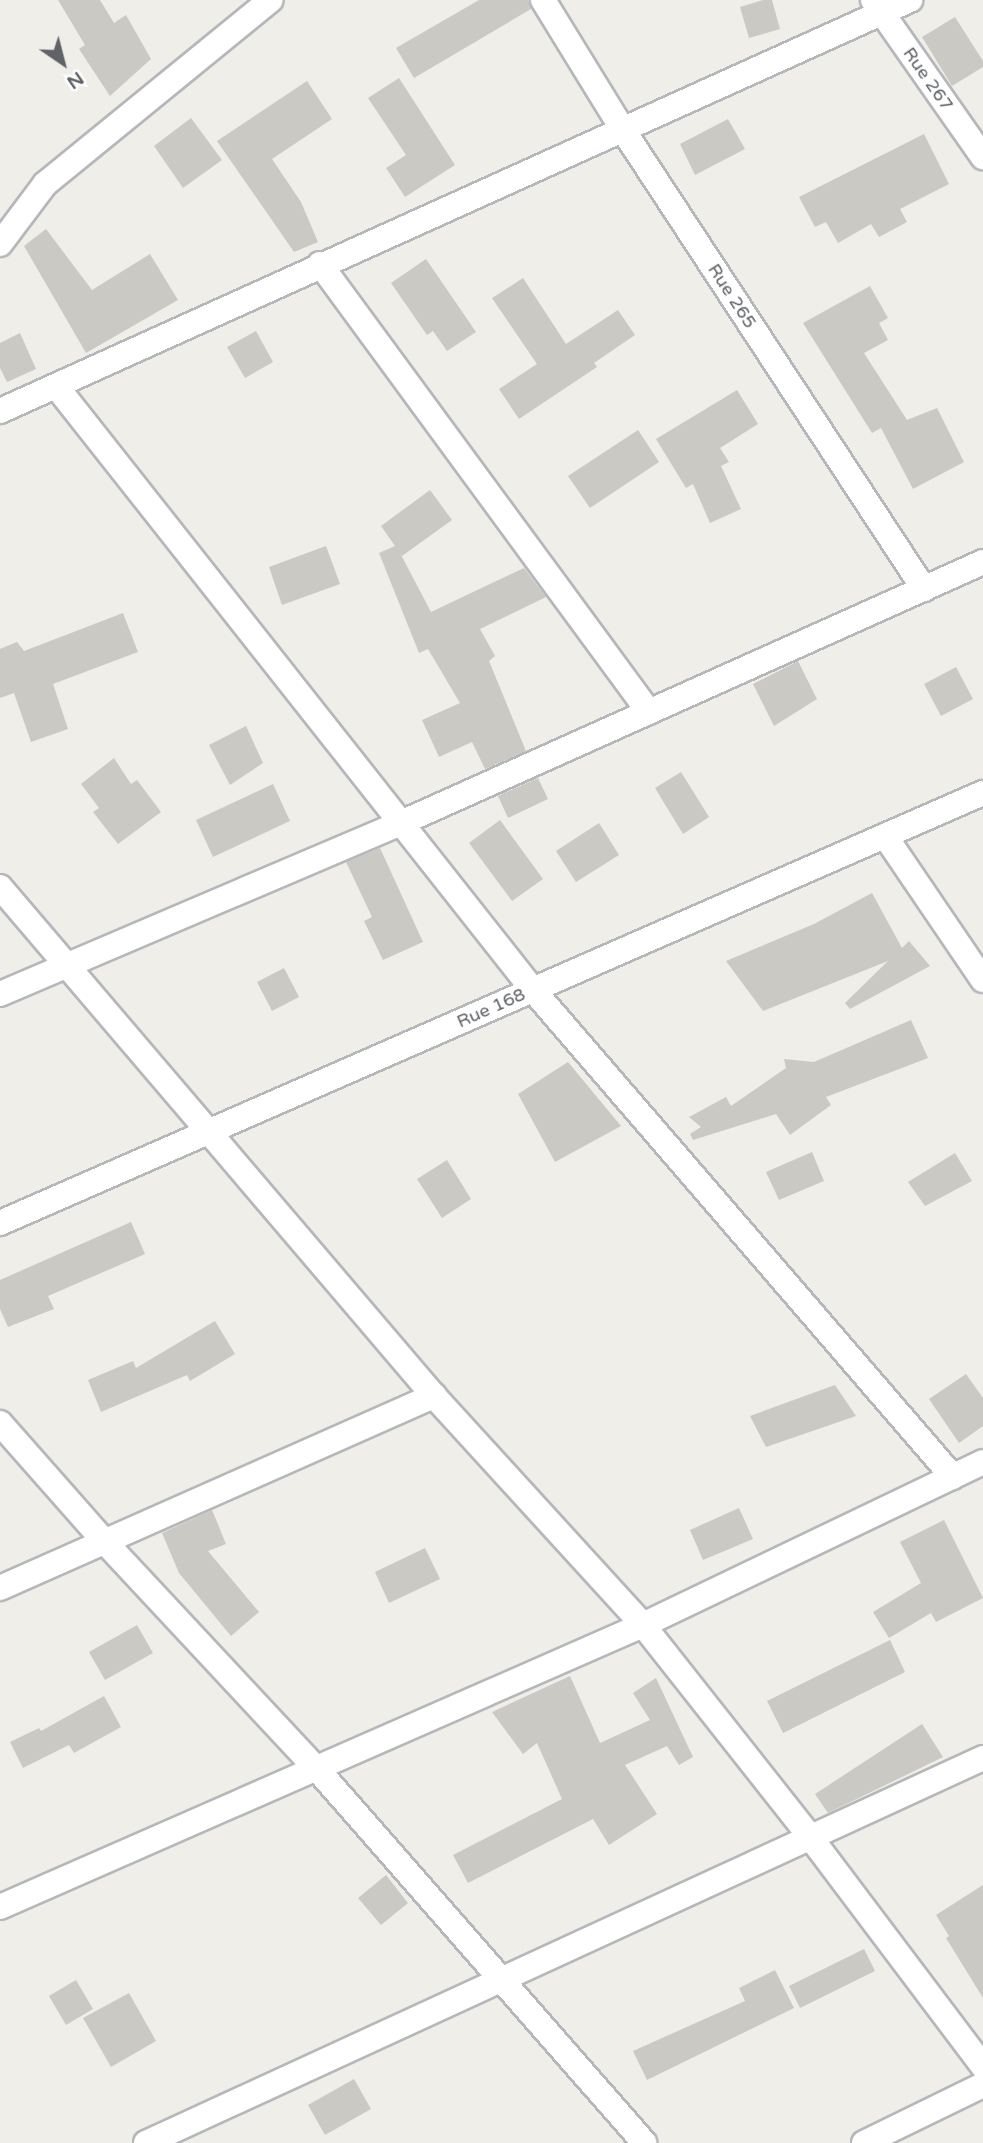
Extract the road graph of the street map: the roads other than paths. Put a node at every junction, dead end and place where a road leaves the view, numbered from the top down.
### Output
1 (271, 0) edge
2 (543, 0) edge
3 (910, 0) edge
4 (877, 6) edge
5 (623, 130) junction
6 (983, 157) edge
7 (0, 244) edge
8 (320, 264) junction
9 (56, 386) junction
10 (0, 411) edge
11 (983, 562) edge
12 (924, 589) junction
13 (649, 712) junction
14 (983, 793) edge
15 (401, 823) junction
16 (885, 836) junction
17 (0, 887) edge
18 (66, 965) junction
19 (983, 980) edge
20 (533, 990) junction
21 (0, 994) edge
22 (208, 1131) junction
23 (0, 1223) edge
24 (433, 1396) junction
25 (0, 1423) edge
26 (983, 1462) edge
27 (953, 1477) junction
28 (105, 1542) junction
29 (0, 1588) edge
30 (643, 1625) junction
31 (983, 1758) edge
32 (317, 1769) junction
33 (811, 1838) junction
34 (0, 1907) edge
35 (500, 1981) junction
36 (983, 2066) edge
37 (983, 2085) edge
38 (146, 2143) edge
39 (644, 2143) edge
40 (864, 2143) edge

1 - 7 street
2 - 5 street, Rue 265
3 - 4 street
4 - 5 street
4 - 6 street, Rue 267
5 - 8 street
5 - 12 street, Rue 265
8 - 9 street
8 - 13 street
9 - 10 street
9 - 15 street
11 - 12 street
12 - 13 street
13 - 15 street
14 - 16 street, Rue 168
15 - 18 street
15 - 20 street
16 - 19 street
16 - 20 street, Rue 168
17 - 18 street
18 - 21 street
18 - 22 street
20 - 22 street, Rue 168
20 - 27 street
22 - 23 street, Rue 168
22 - 24 street
24 - 28 street
24 - 30 street
25 - 28 street
26 - 27 street
27 - 30 street
28 - 29 street
28 - 32 street
30 - 32 street
30 - 33 street
31 - 33 street
32 - 34 street
32 - 35 street
33 - 35 street
33 - 36 street
35 - 38 street
35 - 39 street
37 - 40 street

